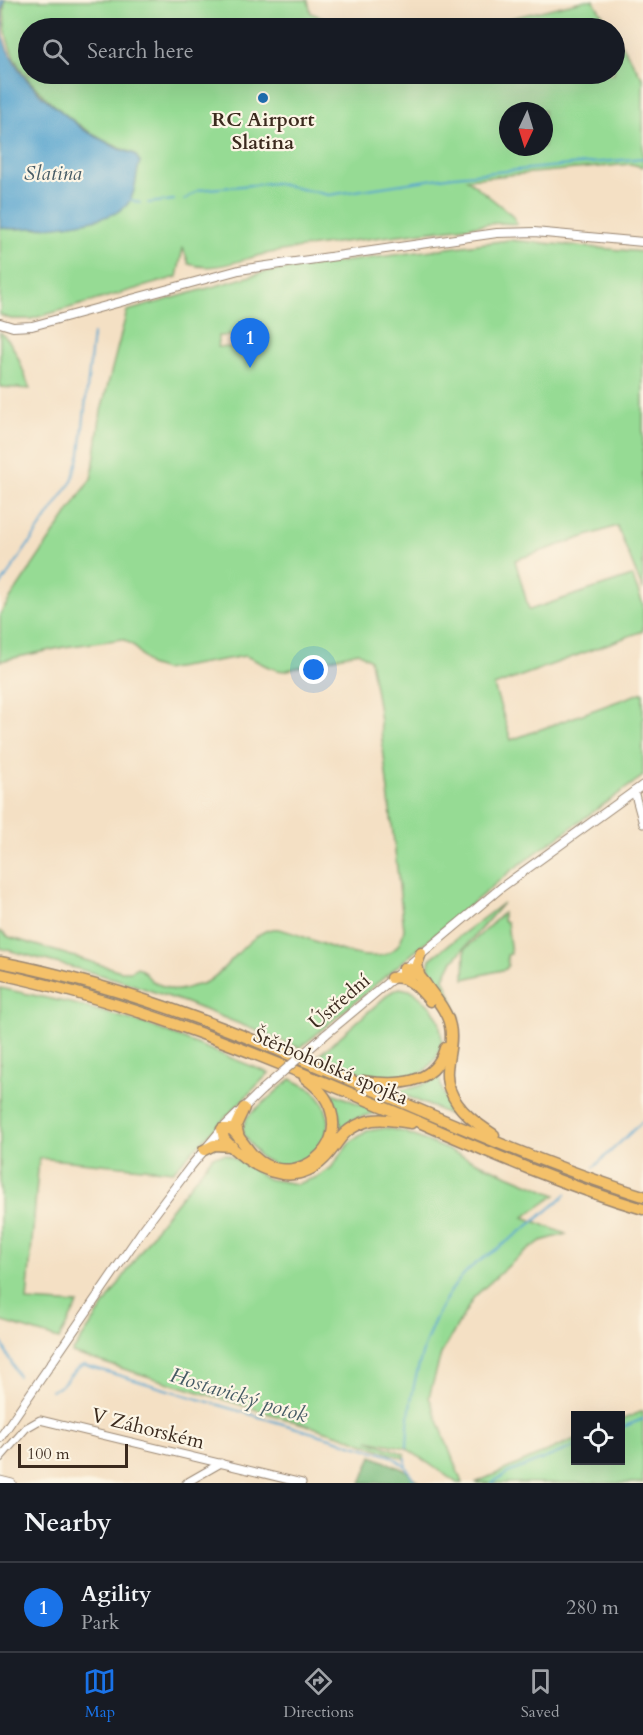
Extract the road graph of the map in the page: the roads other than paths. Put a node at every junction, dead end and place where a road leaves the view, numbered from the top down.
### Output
1 (643, 242) edge
2 (0, 323) edge
3 (643, 785) edge
4 (634, 791) junction
5 (643, 824) edge
6 (421, 953) junction
7 (0, 962) edge
8 (404, 968) junction
9 (0, 974) edge
10 (391, 978) junction
11 (414, 978) junction
12 (277, 1062) junction
13 (339, 1075) junction
14 (244, 1108) junction
15 (222, 1129) junction
16 (437, 1130) junction
17 (235, 1142) junction
18 (514, 1149) junction
19 (204, 1150) junction
20 (643, 1196) edge
21 (643, 1209) edge
22 (0, 1438) edge
23 (0, 1458) edge
24 (221, 1463) junction
25 (0, 1480) edge
26 (12, 1483) edge
27 (186, 1483) edge
28 (302, 1483) edge

1 - 2 street
3 - 4 street, Ústřední
4 - 5 street
4 - 6 street, Ústřední
6 - 8 street, Ústřední
6 - 11 highway
7 - 13 highway, Štěrboholská spojka
8 - 10 street, Ústřední
8 - 11 highway
9 - 12 highway, Štěrboholská spojka
10 - 11 highway
10 - 14 street, Ústřední, bridge
11 - 13 highway
11 - 18 highway
12 - 16 highway, Štěrboholská spojka
12 - 17 highway
13 - 18 highway, Štěrboholská spojka
14 - 15 street, Ústřední
14 - 17 highway
15 - 17 highway
15 - 19 street, Ústřední
16 - 17 highway
16 - 21 highway, Štěrboholská spojka
17 - 19 highway
18 - 20 highway, Štěrboholská spojka
19 - 22 street, Ústřední
23 - 24 street, V Záhorském
24 - 27 street
24 - 28 street, V Záhorském
25 - 26 street

